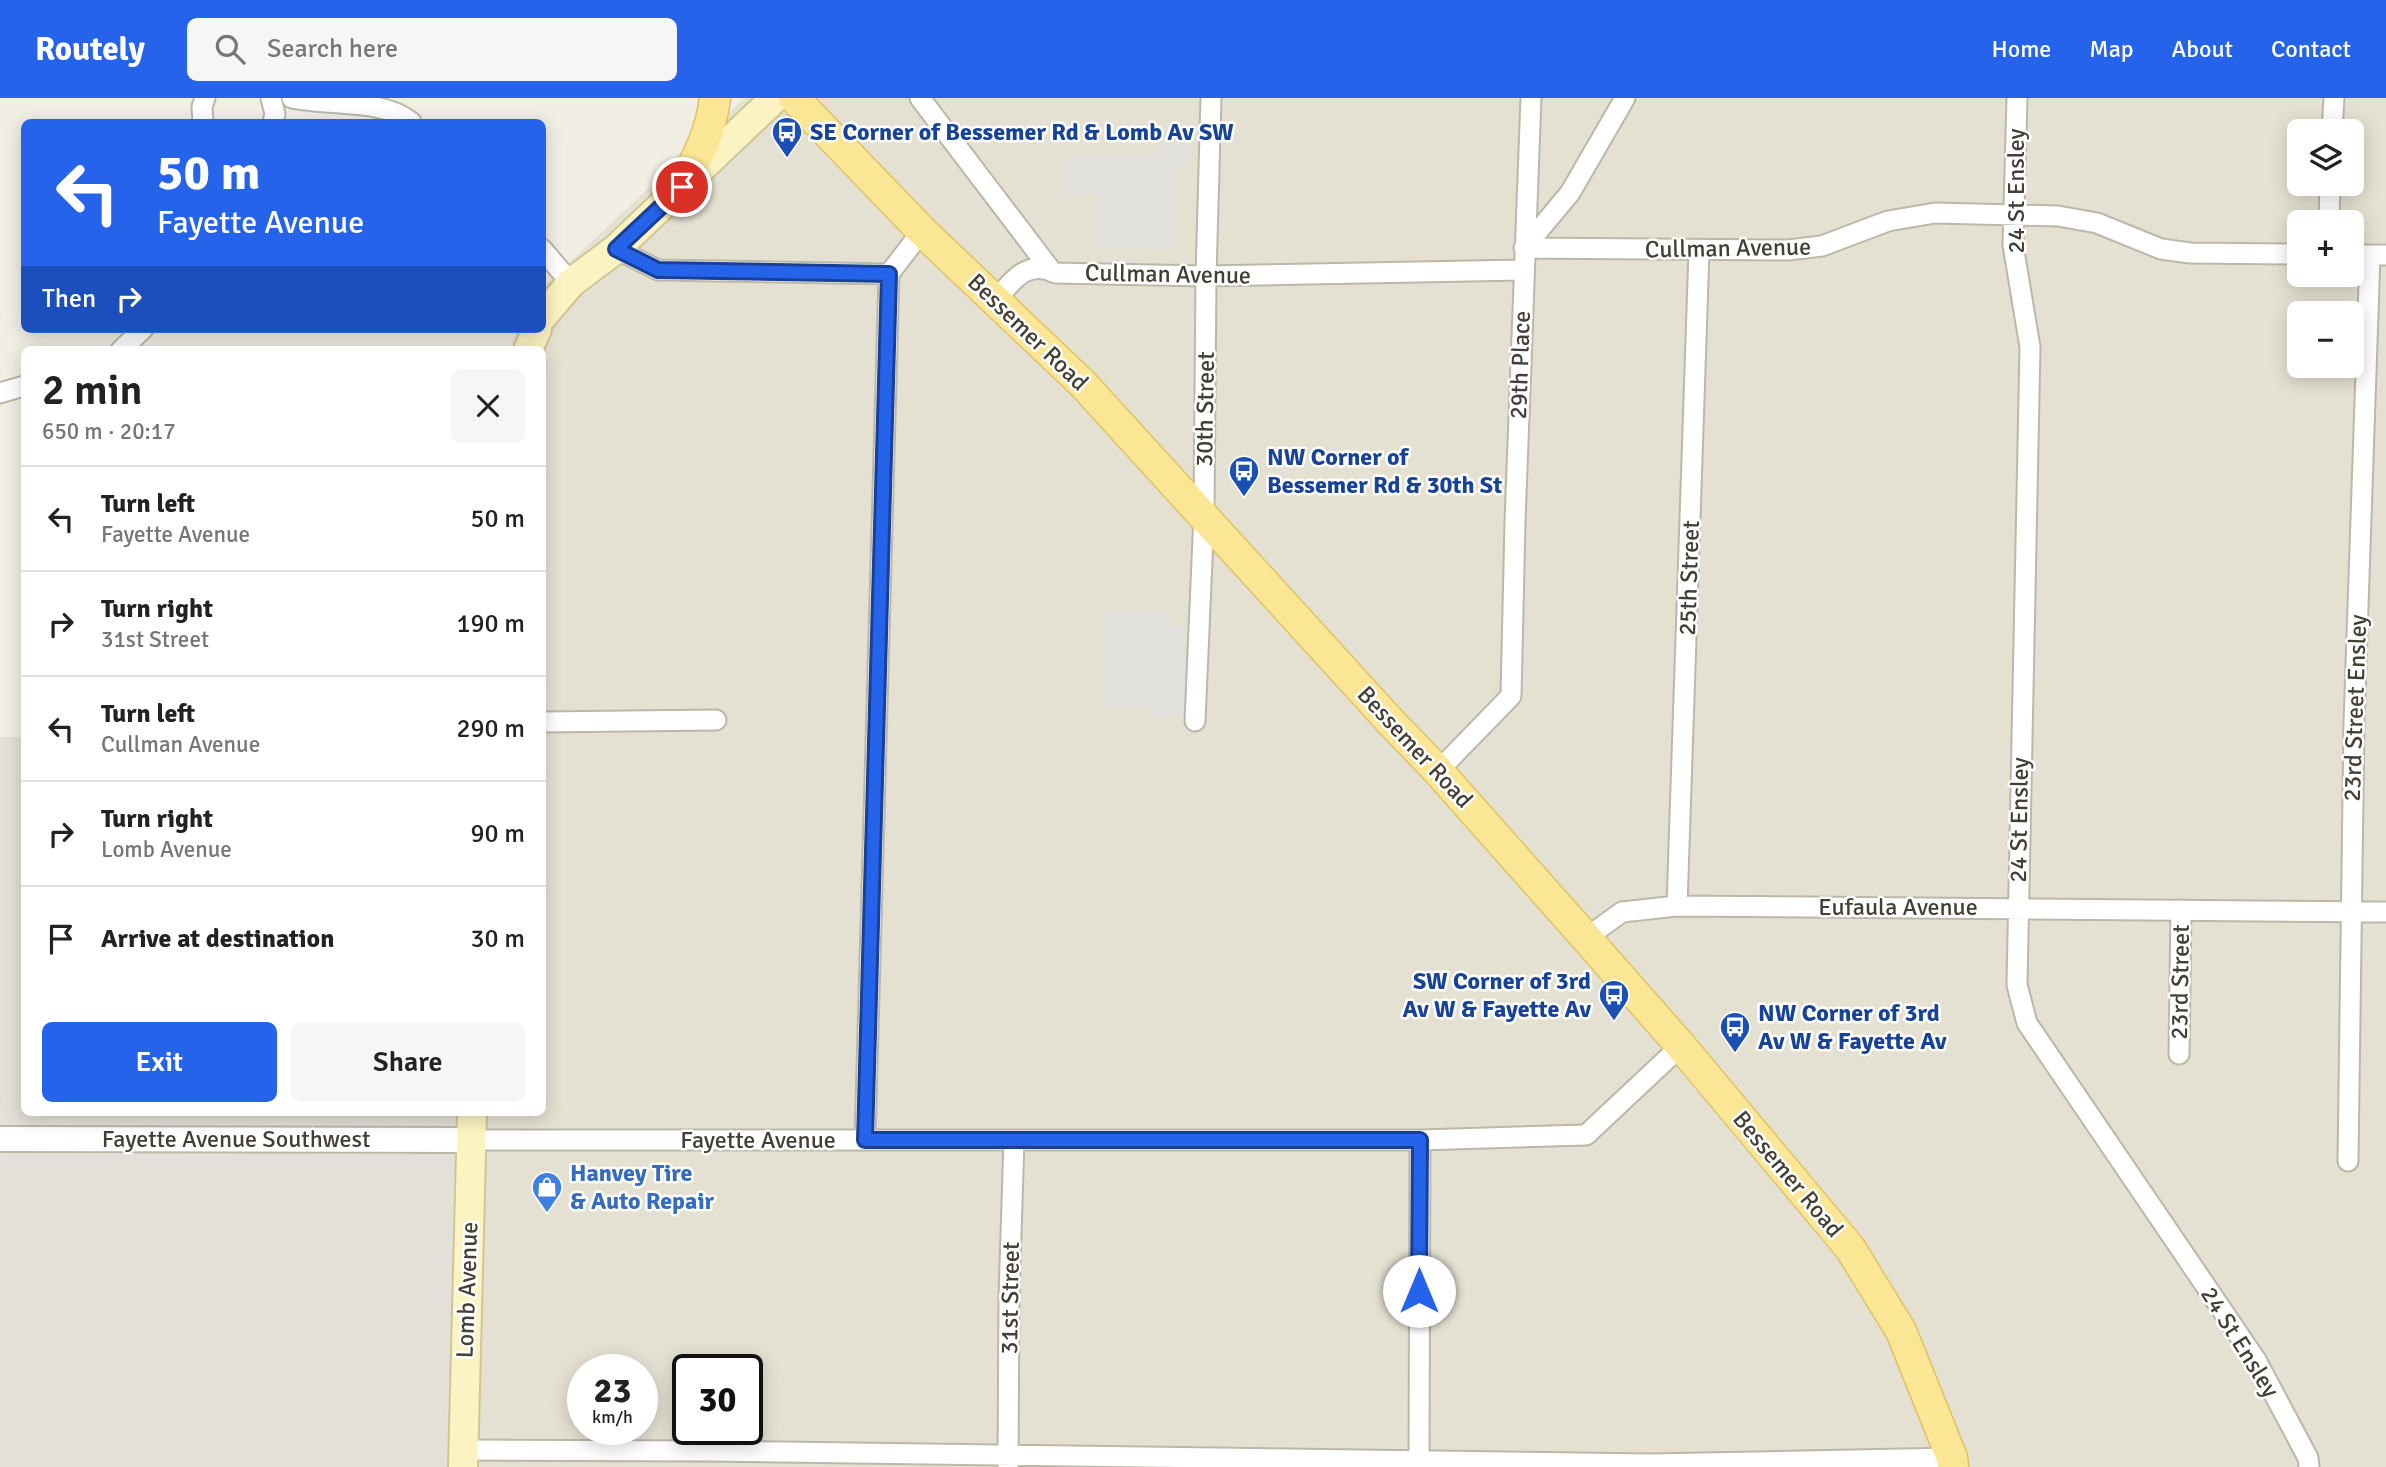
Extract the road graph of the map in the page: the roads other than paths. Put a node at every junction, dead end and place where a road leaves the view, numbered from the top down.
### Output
1 (205, 98) edge
2 (271, 98) edge
3 (292, 98) edge
4 (715, 98) edge
5 (775, 98) edge
6 (794, 98) edge
7 (920, 98) edge
8 (1211, 98) edge
9 (1531, 98) edge
10 (1625, 98) edge
11 (2017, 98) edge
12 (2334, 98) edge
13 (203, 119) edge
14 (274, 119) edge
15 (408, 119) edge
16 (2333, 119) edge
17 (682, 187) junction
18 (2012, 214) junction
19 (922, 231) junction
20 (1524, 248) junction
21 (616, 249) junction
22 (1699, 250) junction
23 (546, 253) edge
24 (2287, 254) edge
25 (2369, 255) edge
26 (1049, 270) junction
27 (1523, 270) junction
28 (889, 274) junction
29 (1206, 276) junction
30 (571, 283) junction
31 (996, 300) junction
32 (546, 312) edge
33 (140, 333) edge
34 (125, 346) edge
35 (21, 387) edge
36 (0, 393) edge
37 (1204, 515) junction
38 (716, 720) dead end
39 (1195, 720) dead end
40 (546, 722) edge
41 (1438, 771) junction
42 (1677, 906) junction
43 (2017, 908) junction
44 (2181, 910) junction
45 (2350, 912) junction
46 (2386, 912) edge
47 (1586, 938) junction
48 (1681, 1046) junction
49 (2179, 1054) dead end
50 (472, 1126) edge
51 (0, 1139) edge
52 (865, 1140) junction
53 (1014, 1140) junction
54 (1420, 1140) junction
55 (2348, 1161) dead end
56 (463, 1459) edge
57 (712, 1459) edge
58 (1419, 1460) junction
59 (1008, 1461) edge
60 (1952, 1462) edge
61 (1329, 1463) edge
62 (2309, 1463) edge
63 (1651, 1465) edge

1 - 13 street
2 - 14 street
3 - 15 street
4 - 17 main road
5 - 17 main road
6 - 19 main road, Bessemer Road
7 - 26 street
8 - 29 street, 30th Street
9 - 20 street, 29th Place
10 - 20 street
11 - 18 street, 24 St Ensley
12 - 16 street
17 - 21 main road
18 - 22 street, Cullman Avenue
18 - 24 street, Cullman Avenue
18 - 43 street, 24 St Ensley
19 - 28 street
19 - 31 main road, Bessemer Road
20 - 22 street, Cullman Avenue
20 - 27 street, 29th Place
21 - 28 street
21 - 30 main road
22 - 42 street, 25th Street
23 - 30 street
25 - 45 street, 23rd Street Ensley
26 - 29 street, Cullman Avenue
26 - 31 street, Cullman Avenue
27 - 29 street, Cullman Avenue
27 - 41 street, 29th Place
28 - 52 street
29 - 37 street, 30th Street
30 - 32 main road
31 - 37 main road, Bessemer Road
33 - 34 street
35 - 36 street
37 - 39 street, 30th Street
37 - 41 main road, Bessemer Road
38 - 40 street
41 - 47 main road, Bessemer Road
42 - 43 street, Eufaula Avenue
42 - 47 street, Eufaula Avenue
43 - 44 street, Eufaula Avenue
43 - 62 street, 24 St Ensley
44 - 45 street, Eufaula Avenue
44 - 49 street, 23rd Street
45 - 46 street, Eufaula Avenue
45 - 55 street, 23rd Street Ensley
47 - 48 main road, Bessemer Road
48 - 54 street, Fayette Avenue
48 - 60 main road, Bessemer Road
50 - 51 street, Fayette Avenue Southwest
50 - 52 street, Fayette Avenue
50 - 56 main road, Lomb Avenue
52 - 53 street, Fayette Avenue
53 - 54 street, Fayette Avenue
53 - 59 street, 31st Street
54 - 58 street
56 - 57 street
57 - 59 street
58 - 61 street
58 - 63 street
59 - 61 street
60 - 63 street

